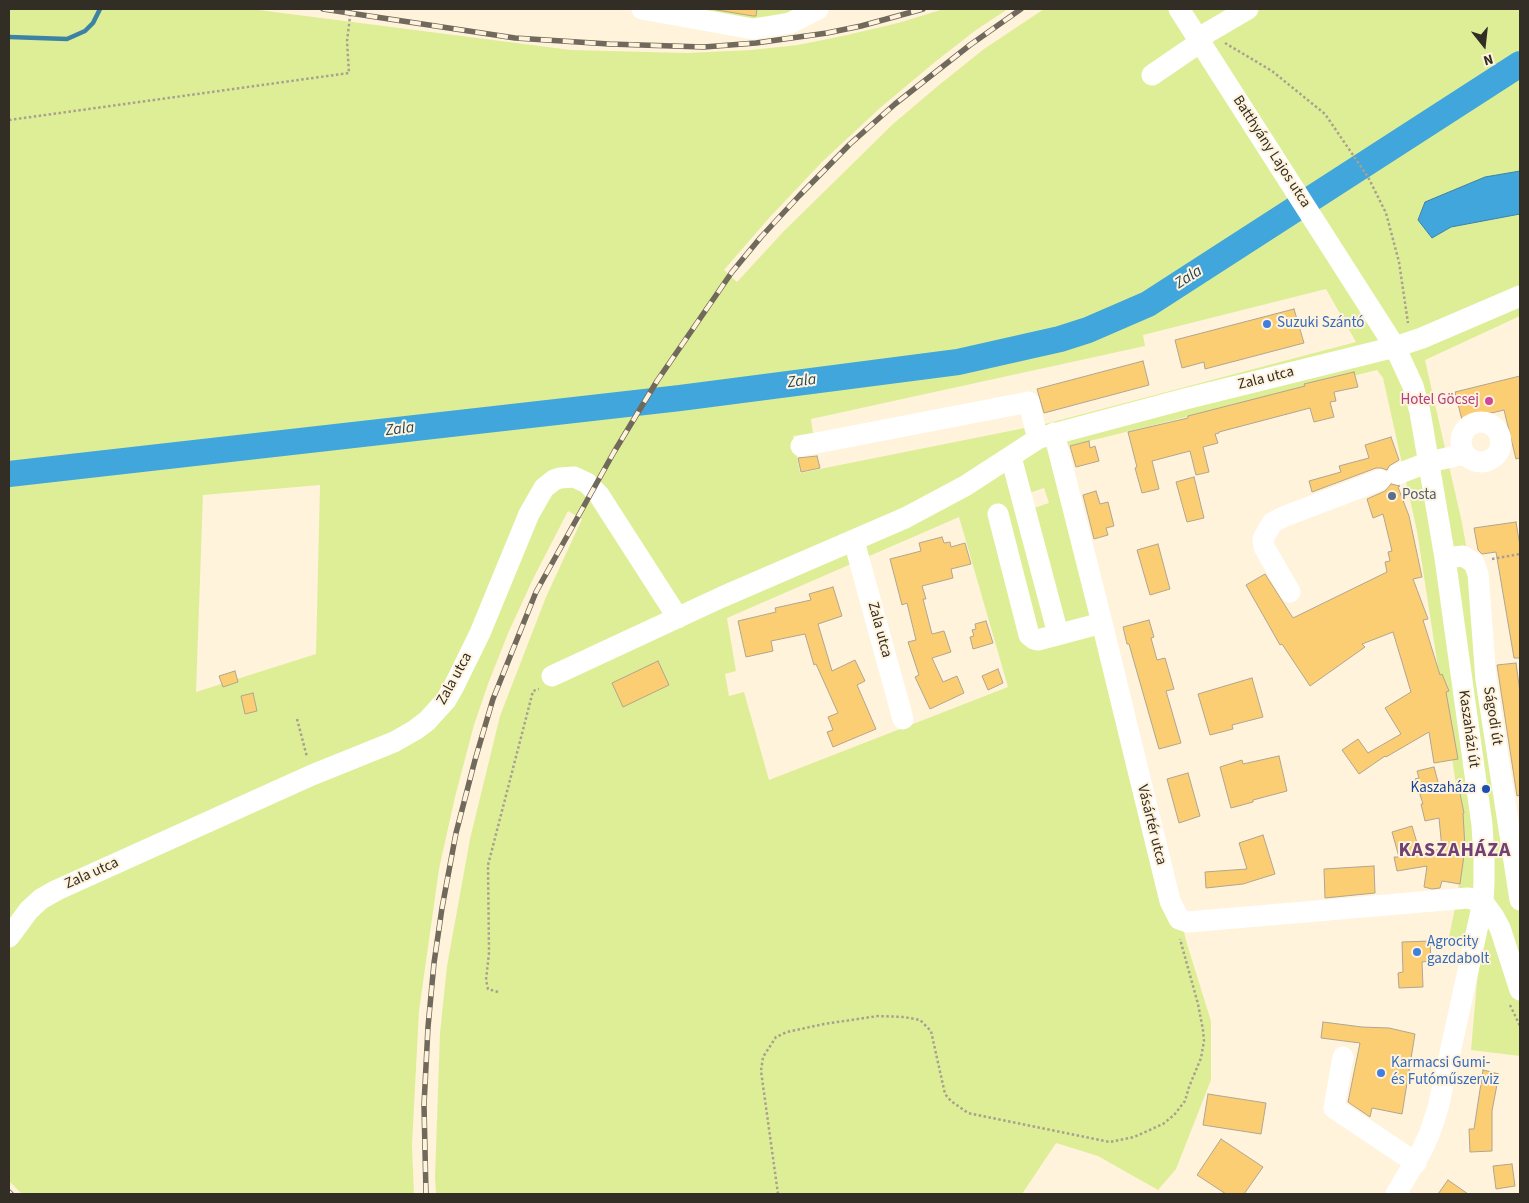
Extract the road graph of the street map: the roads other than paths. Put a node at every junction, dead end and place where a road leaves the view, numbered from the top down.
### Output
1 (642, 9) edge
2 (818, 9) edge
3 (1179, 9) edge
4 (1248, 9) edge
5 (1203, 37) junction
6 (1152, 75) dead end
7 (1362, 295) joint
8 (1520, 296) edge
9 (1403, 345) junction
10 (1046, 436) junction
11 (801, 446) dead end
12 (1465, 454) dead end
13 (1011, 456) junction
14 (1429, 462) junction
15 (1025, 509) junction
16 (854, 541) junction
17 (1444, 558) junction
18 (1290, 592) dead end
19 (678, 618) junction
20 (1102, 623) junction
21 (1058, 634) junction
22 (552, 676) road end
23 (903, 719) dead end
24 (1520, 900) edge
25 (1483, 902) junction
26 (12, 928) edge
27 (1520, 990) edge
28 (1343, 1057) dead end
29 (1416, 1163) junction
30 (1396, 1194) edge

1 - 2 street
3 - 5 street, Batthyány Lajos utca
4 - 5 street
5 - 6 street
5 - 7 street, Batthyány Lajos utca
7 - 9 street, Kaszaházi út
8 - 9 street, Zala utca
9 - 10 street, Zala utca
9 - 14 street, Kaszaházi út
10 - 11 street, Vásártér utca
10 - 13 street, Zala utca
10 - 20 street, Vásártér utca
12 - 14 street
13 - 15 street
13 - 16 street, Zala utca
14 - 17 street, Kaszaházi út
14 - 18 street
15 - 21 street
15 - 21 street
16 - 19 street, Zala utca
16 - 23 street, Zala utca
17 - 24 street, Ságodi út
17 - 25 street, Kaszaházi út
19 - 22 street, Zala utca
19 - 26 street, Zala utca
20 - 21 street
20 - 25 street, Vásártér utca
25 - 27 street
25 - 29 street, Kaszaházi út
28 - 29 street
29 - 30 street, Kaszaházi út

